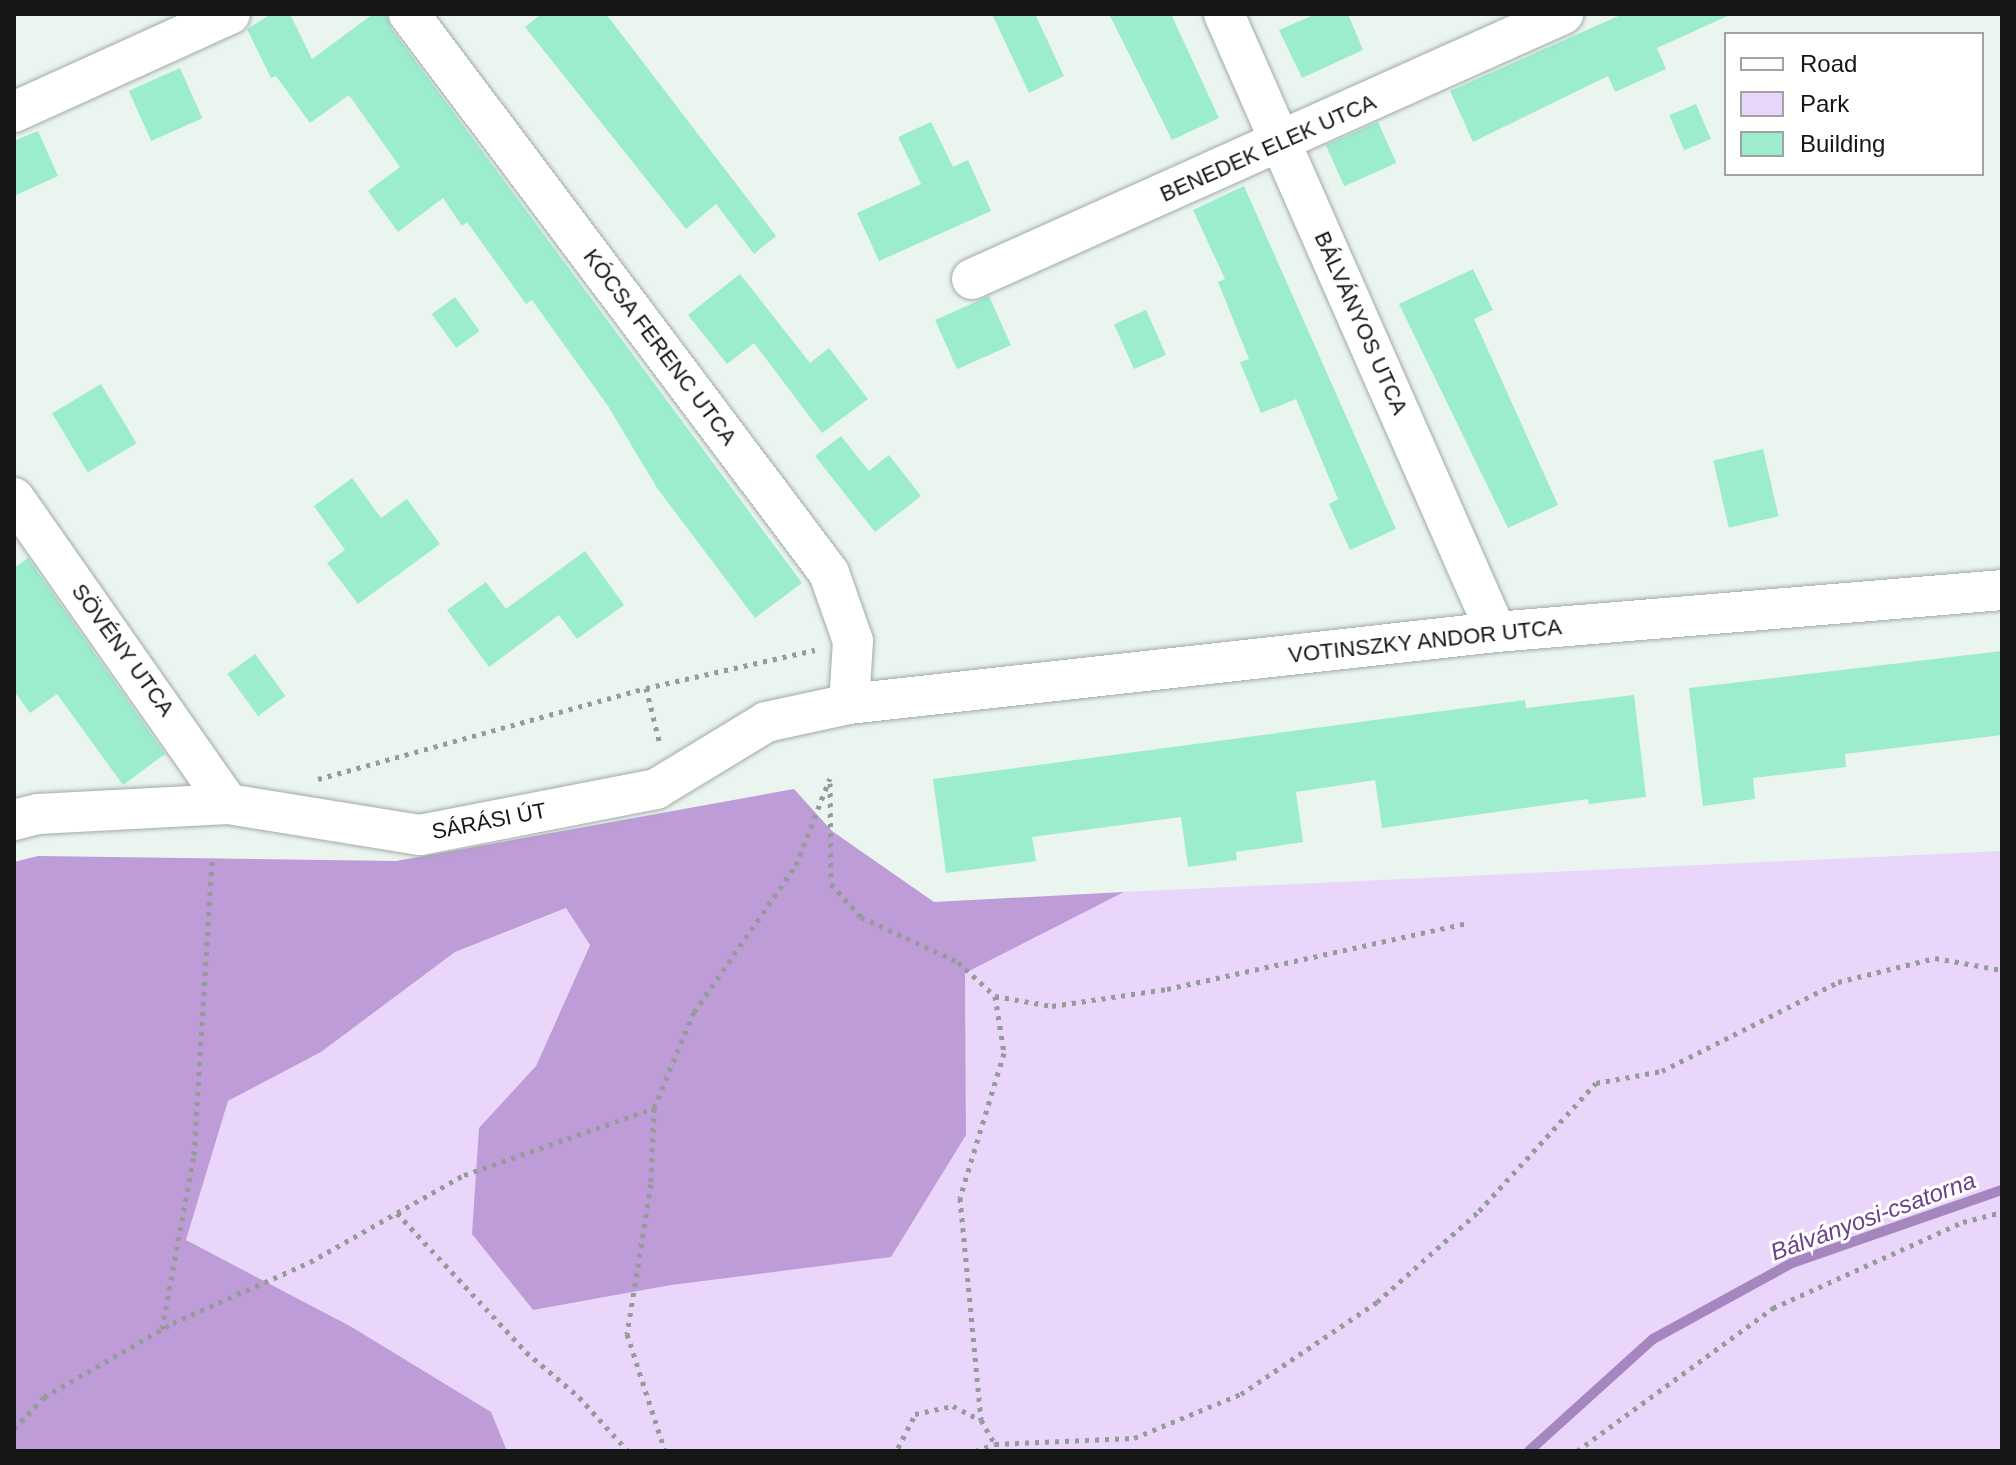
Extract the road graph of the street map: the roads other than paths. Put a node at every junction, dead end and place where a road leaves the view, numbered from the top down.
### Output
1 (230, 14) edge
2 (409, 14) edge
3 (1224, 14) edge
4 (1563, 14) edge
5 (14, 112) edge
6 (1282, 143) junction
7 (972, 279) dead end
8 (14, 498) edge
9 (2002, 590) edge
10 (1496, 632) junction
11 (849, 704) junction
12 (228, 804) junction
13 (14, 820) edge

1 - 5 street
2 - 11 street, KÓCSA FERENC UTCA
3 - 6 street, BÁLVÁNYOS UTCA
4 - 6 street, BENEDEK ELEK UTCA
6 - 7 street, BENEDEK ELEK UTCA
6 - 10 street, BÁLVÁNYOS UTCA
8 - 12 street, SÖVÉNY UTCA
9 - 10 street, VOTINSZKY ANDOR UTCA
10 - 11 street, VOTINSZKY ANDOR UTCA
11 - 12 street, SÁRÁSI ÚT
12 - 13 street, SÁRÁSI ÚT

